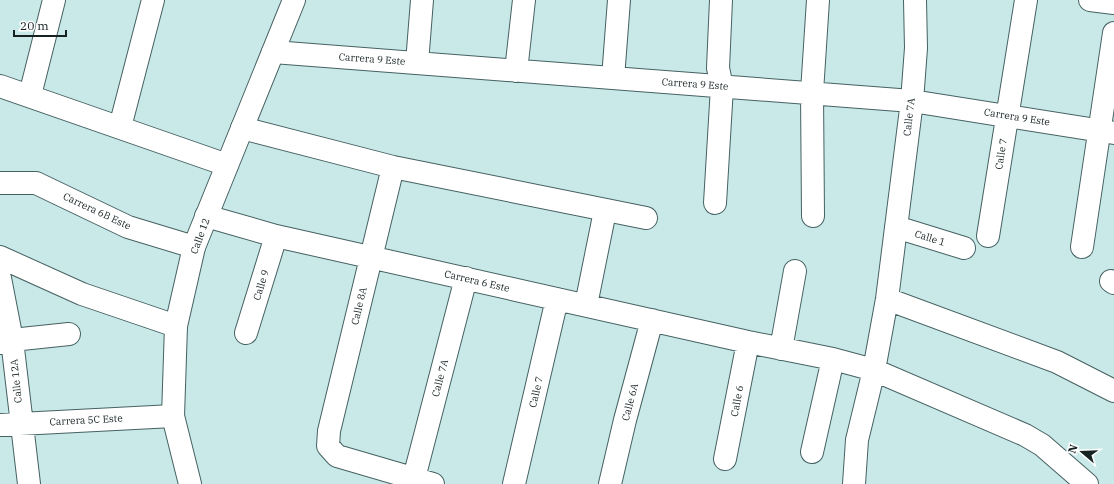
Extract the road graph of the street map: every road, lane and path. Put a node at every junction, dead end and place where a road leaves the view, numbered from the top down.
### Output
1 (54, 0) edge
2 (153, 0) edge
3 (294, 0) edge
4 (422, 0) edge
5 (524, 0) edge
6 (619, 0) edge
7 (721, 0) edge
8 (818, 0) edge
9 (915, 0) edge
10 (1026, 0) edge
11 (1090, 0) edge
12 (1114, 3) edge
13 (1114, 33) edge
14 (273, 52) junction
15 (417, 63) junction
16 (516, 71) junction
17 (613, 78) junction
18 (0, 86) edge
19 (722, 87) junction
20 (812, 92) junction
21 (30, 95) junction
22 (912, 101) junction
23 (1007, 116) junction
24 (120, 127) junction
25 (242, 128) junction
26 (1107, 131) edge
27 (227, 165) junction
28 (393, 167) junction
29 (0, 183) edge
30 (716, 203) dead end
31 (605, 211) junction
32 (206, 216) junction
33 (813, 216) dead end
34 (646, 218) dead end
35 (896, 230) junction
36 (276, 236) junction
37 (988, 236) dead end
38 (194, 247) junction
39 (1082, 247) dead end
40 (964, 248) dead end
41 (0, 256) edge
42 (371, 257) junction
43 (795, 271) dead end
44 (0, 278) edge
45 (466, 278) junction
46 (558, 299) junction
47 (887, 299) junction
48 (586, 305) junction
49 (652, 320) junction
50 (176, 326) junction
51 (69, 334) dead end
52 (246, 334) dead end
53 (6, 341) edge
54 (748, 342) junction
55 (781, 349) junction
56 (834, 359) junction
57 (874, 370) junction
58 (1114, 391) edge
59 (173, 416) junction
60 (10, 424) edge
61 (812, 452) dead end
62 (725, 459) dead end
63 (424, 481) edge
64 (29, 484) edge
65 (190, 484) edge
66 (514, 484) edge
67 (610, 484) edge
68 (854, 484) edge
69 (1087, 484) edge

1 - 21 street
2 - 24 street
3 - 14 street, Calle 12
4 - 15 street
5 - 16 street
6 - 17 street
7 - 19 street
8 - 20 street
9 - 22 street, Calle 7A
10 - 23 street, Calle 7
11 - 12 street
13 - 26 street
14 - 15 street, Carrera 9 Este
14 - 25 street, Calle 12
15 - 16 street, Carrera 9 Este
16 - 17 street, Carrera 9 Este
17 - 19 street, Carrera 9 Este
18 - 21 street
19 - 20 street, Carrera 9 Este
19 - 30 street
20 - 22 street, Carrera 9 Este
20 - 33 street
21 - 24 street
22 - 23 street, Carrera 9 Este
22 - 35 street, Calle 7A
23 - 26 street, Carrera 9 Este
23 - 37 street, Calle 7
24 - 27 street
25 - 27 street, Calle 12
25 - 28 street
26 - 39 street
27 - 32 street, Calle 12
28 - 31 street
28 - 42 street, Calle 8A
29 - 38 street, Carrera 6B Este
31 - 34 street
31 - 48 street
32 - 36 street, Carrera 6 Este
32 - 38 street, Calle 12
35 - 40 street, Calle 1
35 - 47 street, Calle 7A
36 - 42 street, Carrera 6 Este
36 - 52 street, Calle 9
38 - 50 street, Calle 12
41 - 50 street
42 - 45 street, Carrera 6 Este
42 - 63 street, Calle 8A
43 - 55 street
44 - 53 street, Calle 12A
45 - 46 street, Carrera 6 Este
45 - 63 street, Calle 7A
46 - 48 street, Carrera 6 Este
46 - 66 street, Calle 7
47 - 57 street, Calle 7A
47 - 58 street
48 - 49 street, Carrera 6 Este
49 - 54 street, Carrera 6 Este
49 - 67 street, Calle 6A
50 - 59 street, Calle 12
51 - 53 street
53 - 60 street, Calle 12A
54 - 55 street, Carrera 6 Este
54 - 62 street, Calle 6
55 - 56 street, Carrera 6 Este
56 - 57 street, Carrera 6 Este
56 - 61 street
57 - 68 street, Calle 7A
57 - 69 street, Carrera 6 Este
59 - 60 street, Carrera 5C Este
59 - 65 street, Calle 12
60 - 64 street, Calle 12A

